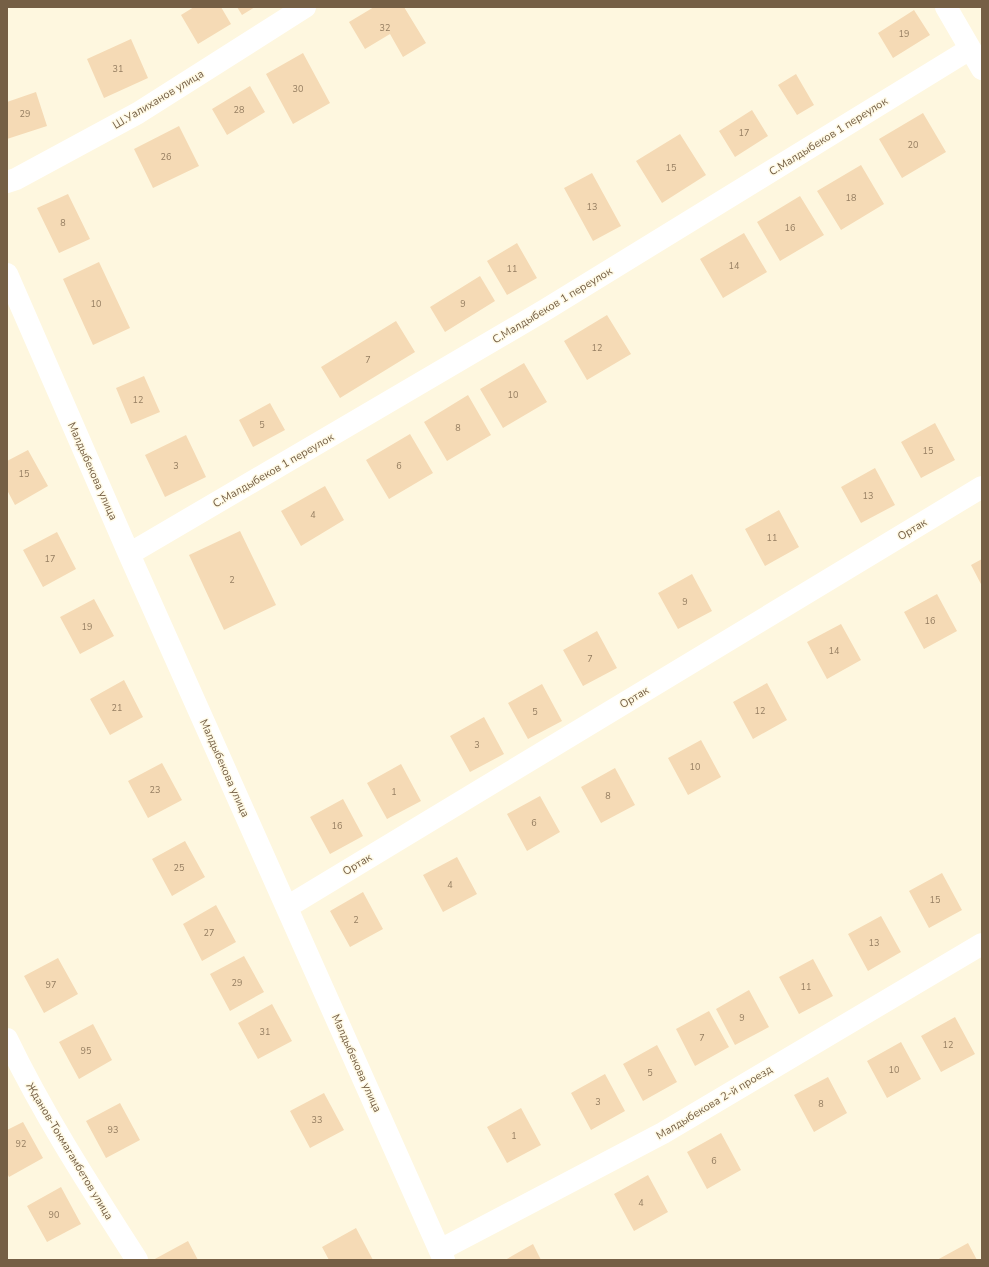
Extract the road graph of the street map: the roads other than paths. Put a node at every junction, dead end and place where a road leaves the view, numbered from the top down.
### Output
1 (305, 7) edge
2 (946, 7) edge
3 (970, 49) junction
4 (982, 69) edge
5 (7, 182) edge
6 (7, 274) edge
7 (982, 487) edge
8 (129, 554) junction
9 (287, 907) junction
10 (982, 944) edge
11 (7, 1039) edge
12 (442, 1255) edge
13 (137, 1260) edge

1 - 5 street, Ш.Уалиханов улица
2 - 3 street
3 - 4 street
3 - 8 street, С.Малдыбеков 1 переулок
6 - 8 street, Малдыбекова улица
7 - 9 street, Ортак
8 - 9 street, Малдыбекова улица
9 - 12 street, Малдыбекова улица
10 - 12 street, Малдыбекова 2-й проезд
11 - 13 street, Жданов-Токмагамбетов улица

